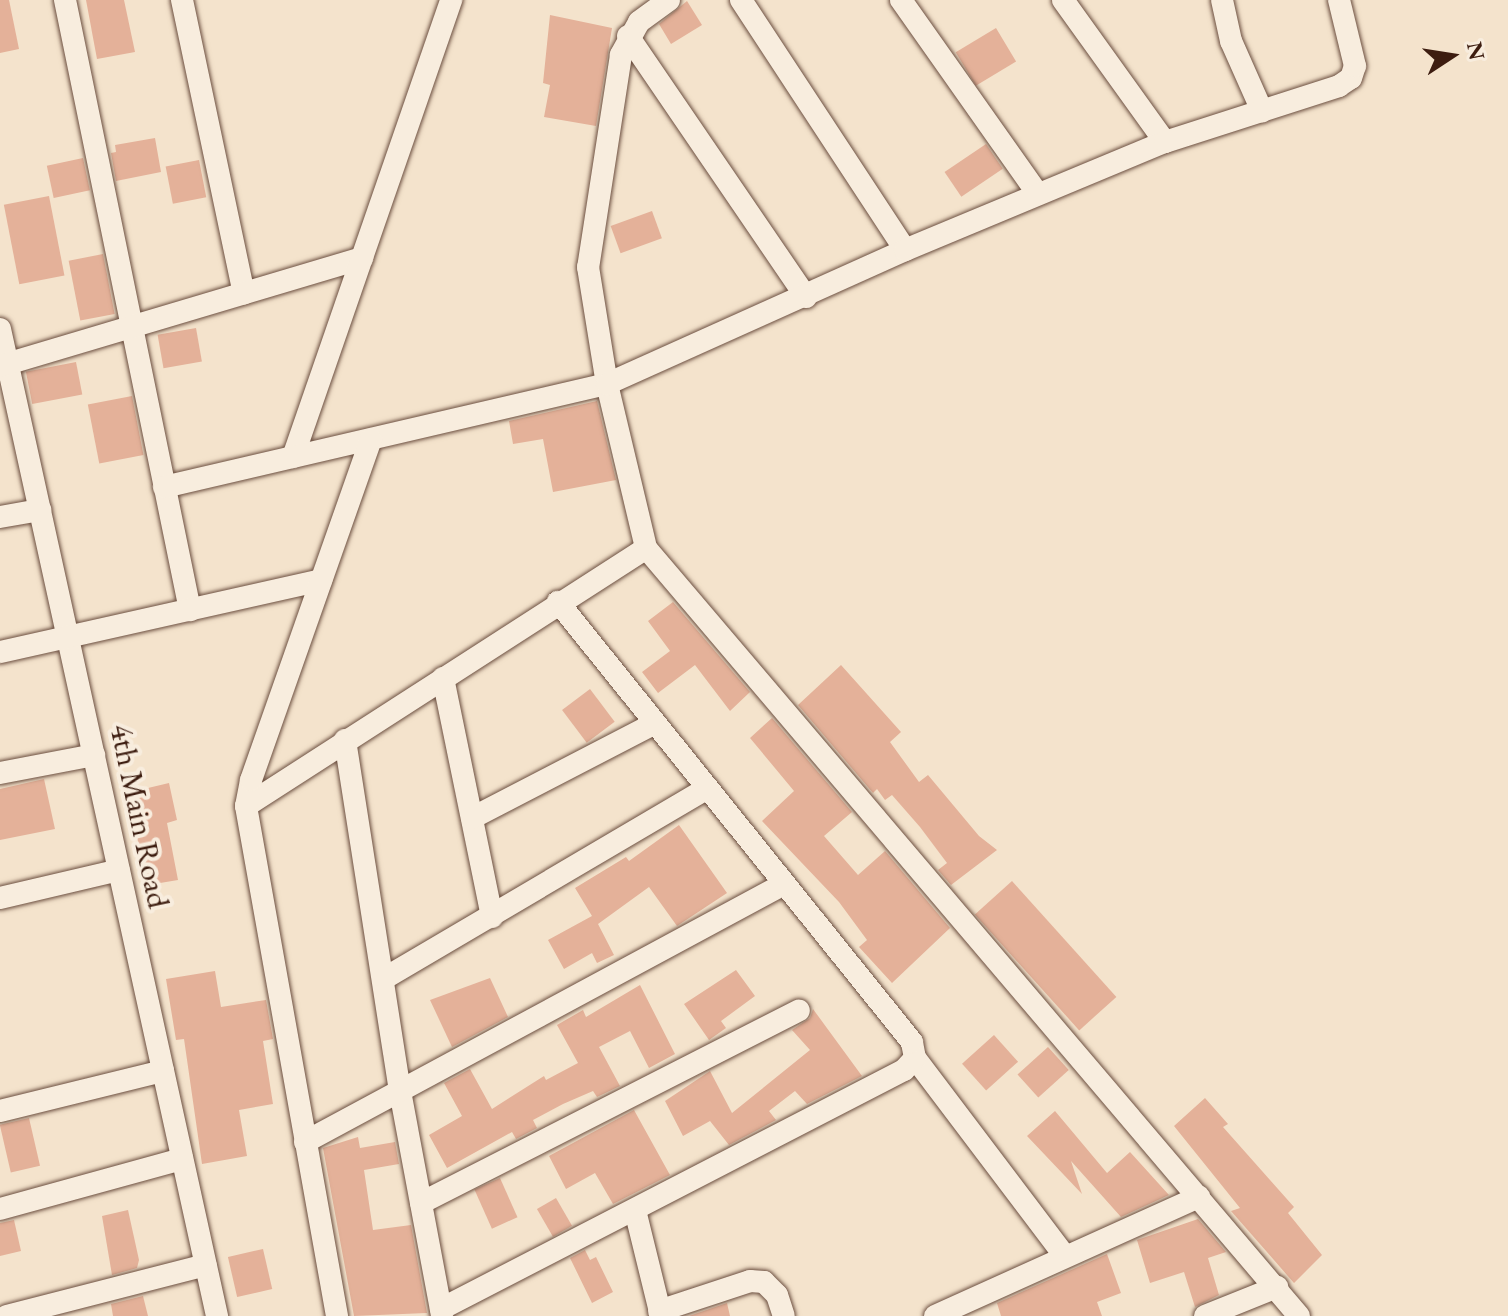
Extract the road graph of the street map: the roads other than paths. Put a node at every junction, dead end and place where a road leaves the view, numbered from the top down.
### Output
1 (65, 0) edge
2 (182, 0) edge
3 (451, 0) edge
4 (669, 0) edge
5 (741, 0) edge
6 (901, 0) edge
7 (1063, 0) edge
8 (1222, 0) edge
9 (1339, 0) edge
10 (628, 36) junction
11 (1262, 111) junction
12 (1165, 142) junction
13 (1038, 194) junction
14 (905, 250) junction
15 (362, 258) junction
16 (244, 294) junction
17 (806, 297) junction
18 (135, 326) junction
19 (0, 329) edge
20 (4, 365) edge
21 (607, 384) junction
22 (371, 439) junction
23 (293, 457) junction
24 (164, 487) junction
25 (40, 510) junction
26 (0, 517) edge
27 (646, 548) junction
28 (321, 580) junction
29 (558, 602) junction
30 (190, 610) junction
31 (68, 637) junction
32 (0, 652) edge
33 (443, 678) junction
34 (655, 723) junction
35 (345, 740) junction
36 (94, 755) junction
37 (0, 773) edge
38 (707, 788) junction
39 (246, 806) junction
40 (472, 818) junction
41 (119, 870) junction
42 (784, 884) junction
43 (0, 898) edge
44 (492, 917) junction
45 (385, 978) junction
46 (799, 1010) dead end
47 (915, 1058) junction
48 (163, 1071) junction
49 (400, 1091) junction
50 (0, 1111) edge
51 (305, 1142) junction
52 (182, 1159) junction
53 (1199, 1197) junction
54 (421, 1203) junction
55 (0, 1209) edge
56 (635, 1210) junction
57 (1064, 1255) junction
58 (206, 1265) junction
59 (1277, 1287) junction
60 (442, 1313) edge
61 (660, 1313) edge
62 (7, 1316) edge
63 (217, 1316) edge
64 (337, 1316) edge
65 (784, 1316) edge
66 (935, 1316) edge
67 (1205, 1316) edge
68 (1299, 1316) edge

1 - 18 street
2 - 16 street
3 - 15 street
4 - 10 street
5 - 14 street
6 - 13 street
7 - 12 street
8 - 11 street
9 - 11 street
10 - 17 street
10 - 21 street
11 - 12 street
12 - 13 street
13 - 14 street
14 - 17 street
15 - 16 street
15 - 23 street
16 - 18 street
17 - 21 street
18 - 20 street
18 - 24 street
19 - 20 street, 4th Main Road
20 - 25 street, 4th Main Road
21 - 22 street
21 - 27 street
22 - 23 street
22 - 28 street
23 - 24 street
24 - 30 street
25 - 26 street
25 - 31 street, 4th Main Road
27 - 29 street
27 - 53 street
28 - 30 street
28 - 39 street
29 - 33 street
29 - 34 street
30 - 31 street
31 - 32 street
31 - 36 street, 4th Main Road
33 - 35 street
33 - 40 street
34 - 38 street
34 - 40 street
35 - 39 street
35 - 45 street
36 - 37 street
36 - 41 street, 4th Main Road
38 - 42 street
38 - 44 street
39 - 51 street
40 - 44 street
41 - 43 street
41 - 48 street, 4th Main Road
42 - 47 street
42 - 49 street
44 - 45 street
45 - 49 street
46 - 54 street
47 - 56 street
47 - 57 street
48 - 50 street
48 - 52 street, 4th Main Road
49 - 51 street
49 - 54 street
51 - 64 street
52 - 55 street
52 - 58 street, 4th Main Road
53 - 57 street
53 - 59 street
54 - 60 street
56 - 60 street
56 - 61 street
57 - 66 street
58 - 62 street
58 - 63 street, 4th Main Road
59 - 67 street
59 - 68 street
61 - 65 street

